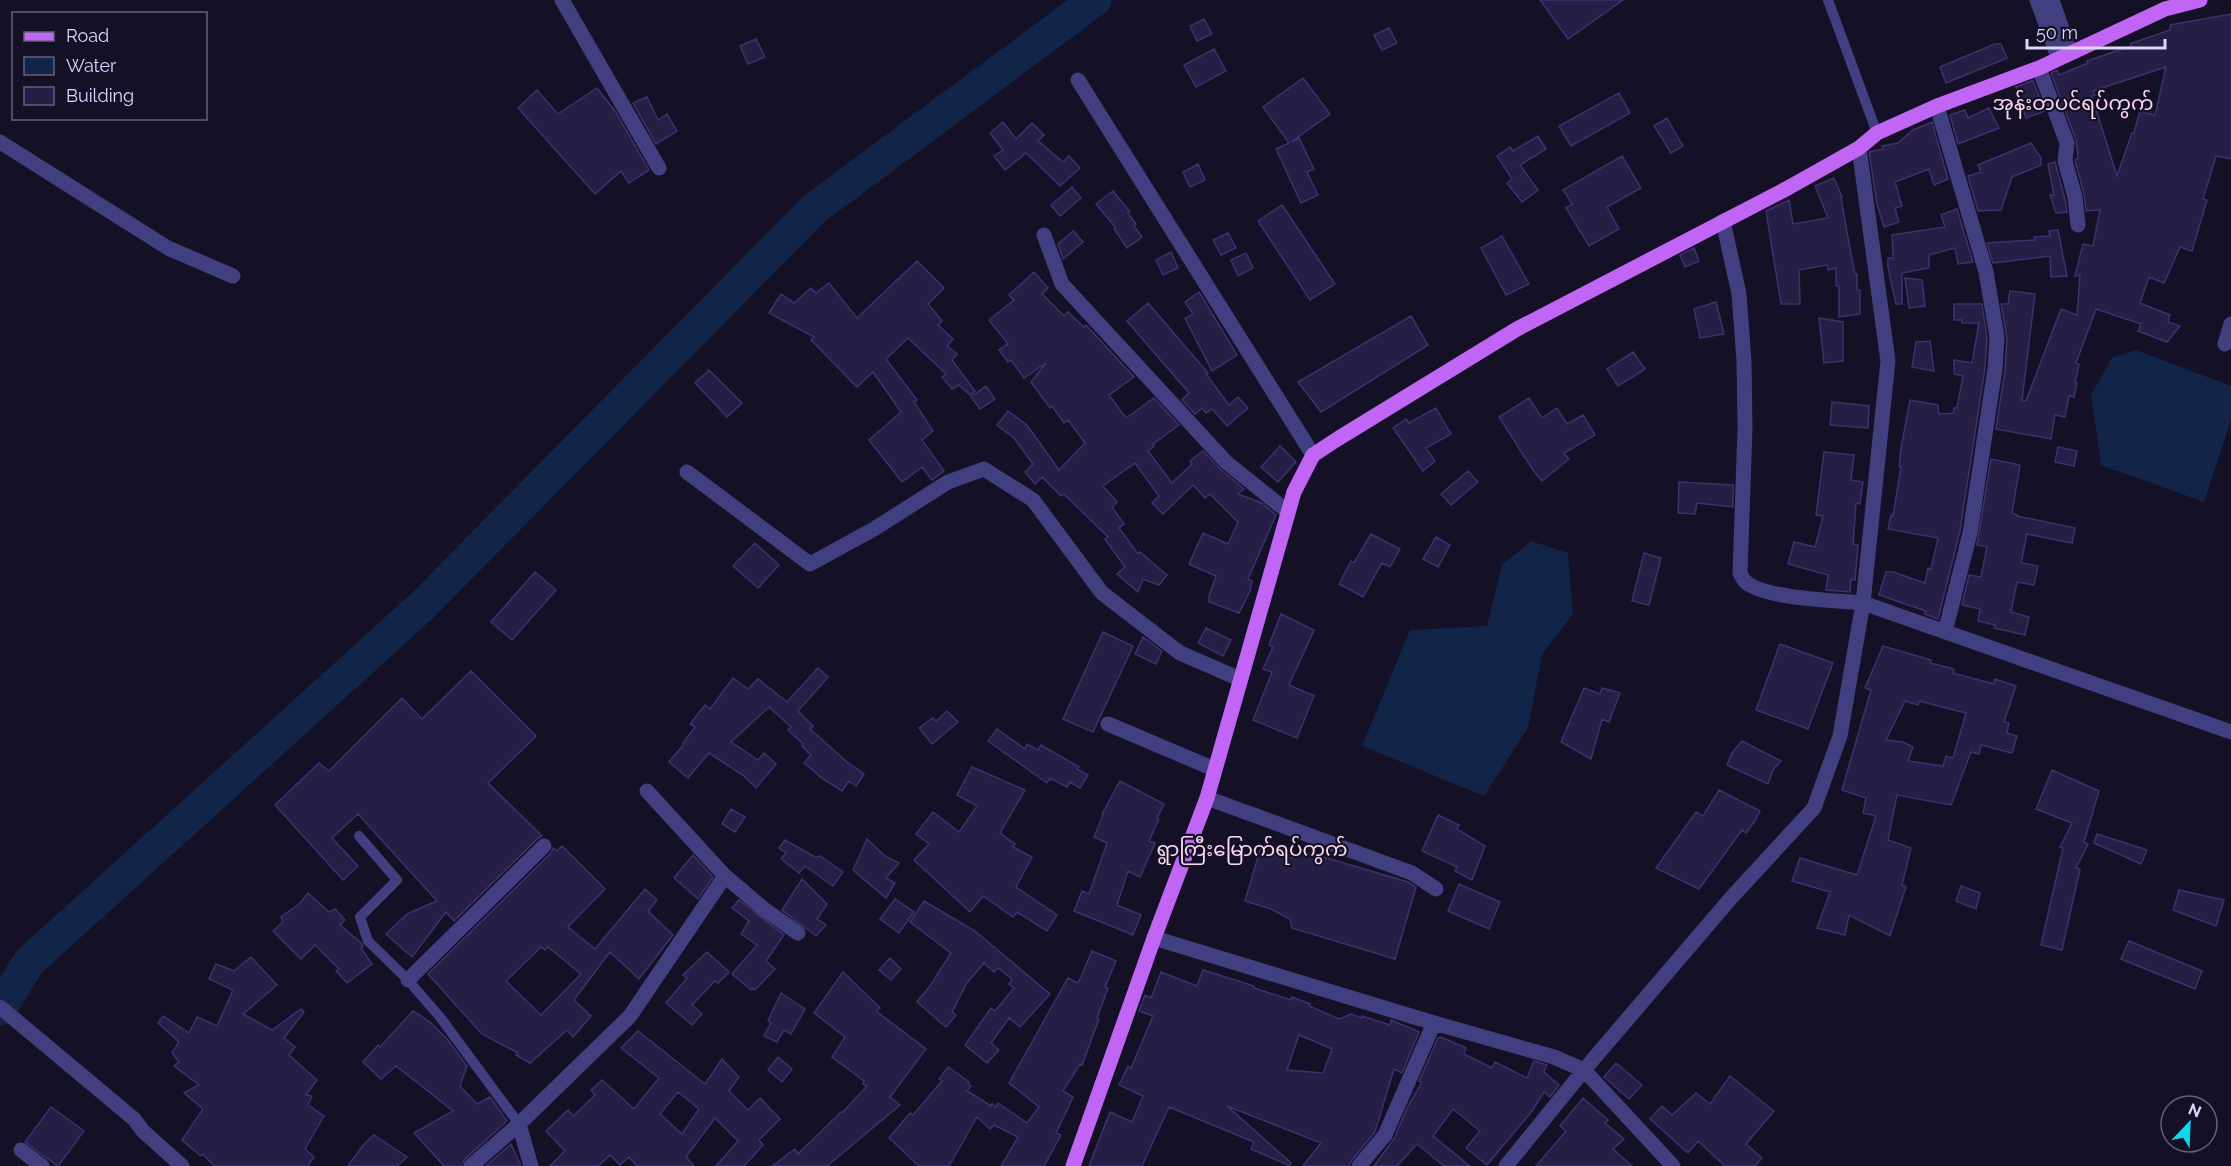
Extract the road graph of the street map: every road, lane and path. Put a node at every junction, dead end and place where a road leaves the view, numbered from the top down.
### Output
1 (562, 0) edge
2 (1828, 0) edge
3 (2037, 0) edge
4 (2052, 0) edge
5 (2200, 0) edge
6 (2064, 55) junction
7 (2039, 68) junction
8 (1078, 80) dead end
9 (1937, 106) junction
10 (1877, 133) junction
11 (0, 142) edge
12 (1859, 148) junction
13 (659, 168) dead end
14 (1723, 221) junction
15 (2078, 225) dead end
16 (1044, 235) dead end
17 (233, 276) dead end
18 (2231, 324) edge
19 (2225, 344) dead end
20 (1313, 455) junction
21 (687, 472) dead end
22 (1288, 512) junction
23 (1863, 603) junction
24 (1945, 632) junction
25 (1240, 679) junction
26 (1108, 724) dead end
27 (2231, 732) edge
28 (1214, 769) junction
29 (648, 791) dead end
30 (1207, 798) junction
31 (359, 836) dead end
32 (544, 846) dead end
33 (726, 876) junction
34 (1436, 889) dead end
35 (798, 933) dead end
36 (1154, 938) junction
37 (408, 980) junction
38 (0, 1007) edge
39 (1434, 1023) junction
40 (1584, 1070) junction
41 (519, 1124) junction
42 (21, 1150) dead end
43 (42, 1166) edge
44 (182, 1166) edge
45 (471, 1166) edge
46 (531, 1166) edge
47 (1072, 1166) edge
48 (1359, 1166) edge
49 (1506, 1166) edge
50 (1673, 1166) edge

1 - 13 street
2 - 10 lane
3 - 6 street
4 - 6 street
5 - 6 main road
6 - 7 main road
7 - 9 main road
7 - 15 street
8 - 20 street
9 - 10 main road
9 - 24 street
10 - 12 main road
11 - 17 street
12 - 14 main road
12 - 23 street
14 - 20 main road
14 - 23 street
16 - 22 street
18 - 19 street
20 - 22 main road
21 - 25 street
22 - 25 main road
23 - 24 street
23 - 40 street
24 - 27 street
25 - 28 main road
26 - 28 street
28 - 30 main road
29 - 33 street
30 - 34 street
30 - 36 main road
31 - 37 lane
32 - 37 street
33 - 35 street
33 - 41 street
36 - 39 street
36 - 47 main road
37 - 41 lane
38 - 44 street
39 - 40 street
39 - 48 street
40 - 49 street
40 - 50 street
41 - 45 street
41 - 46 street
42 - 43 street

